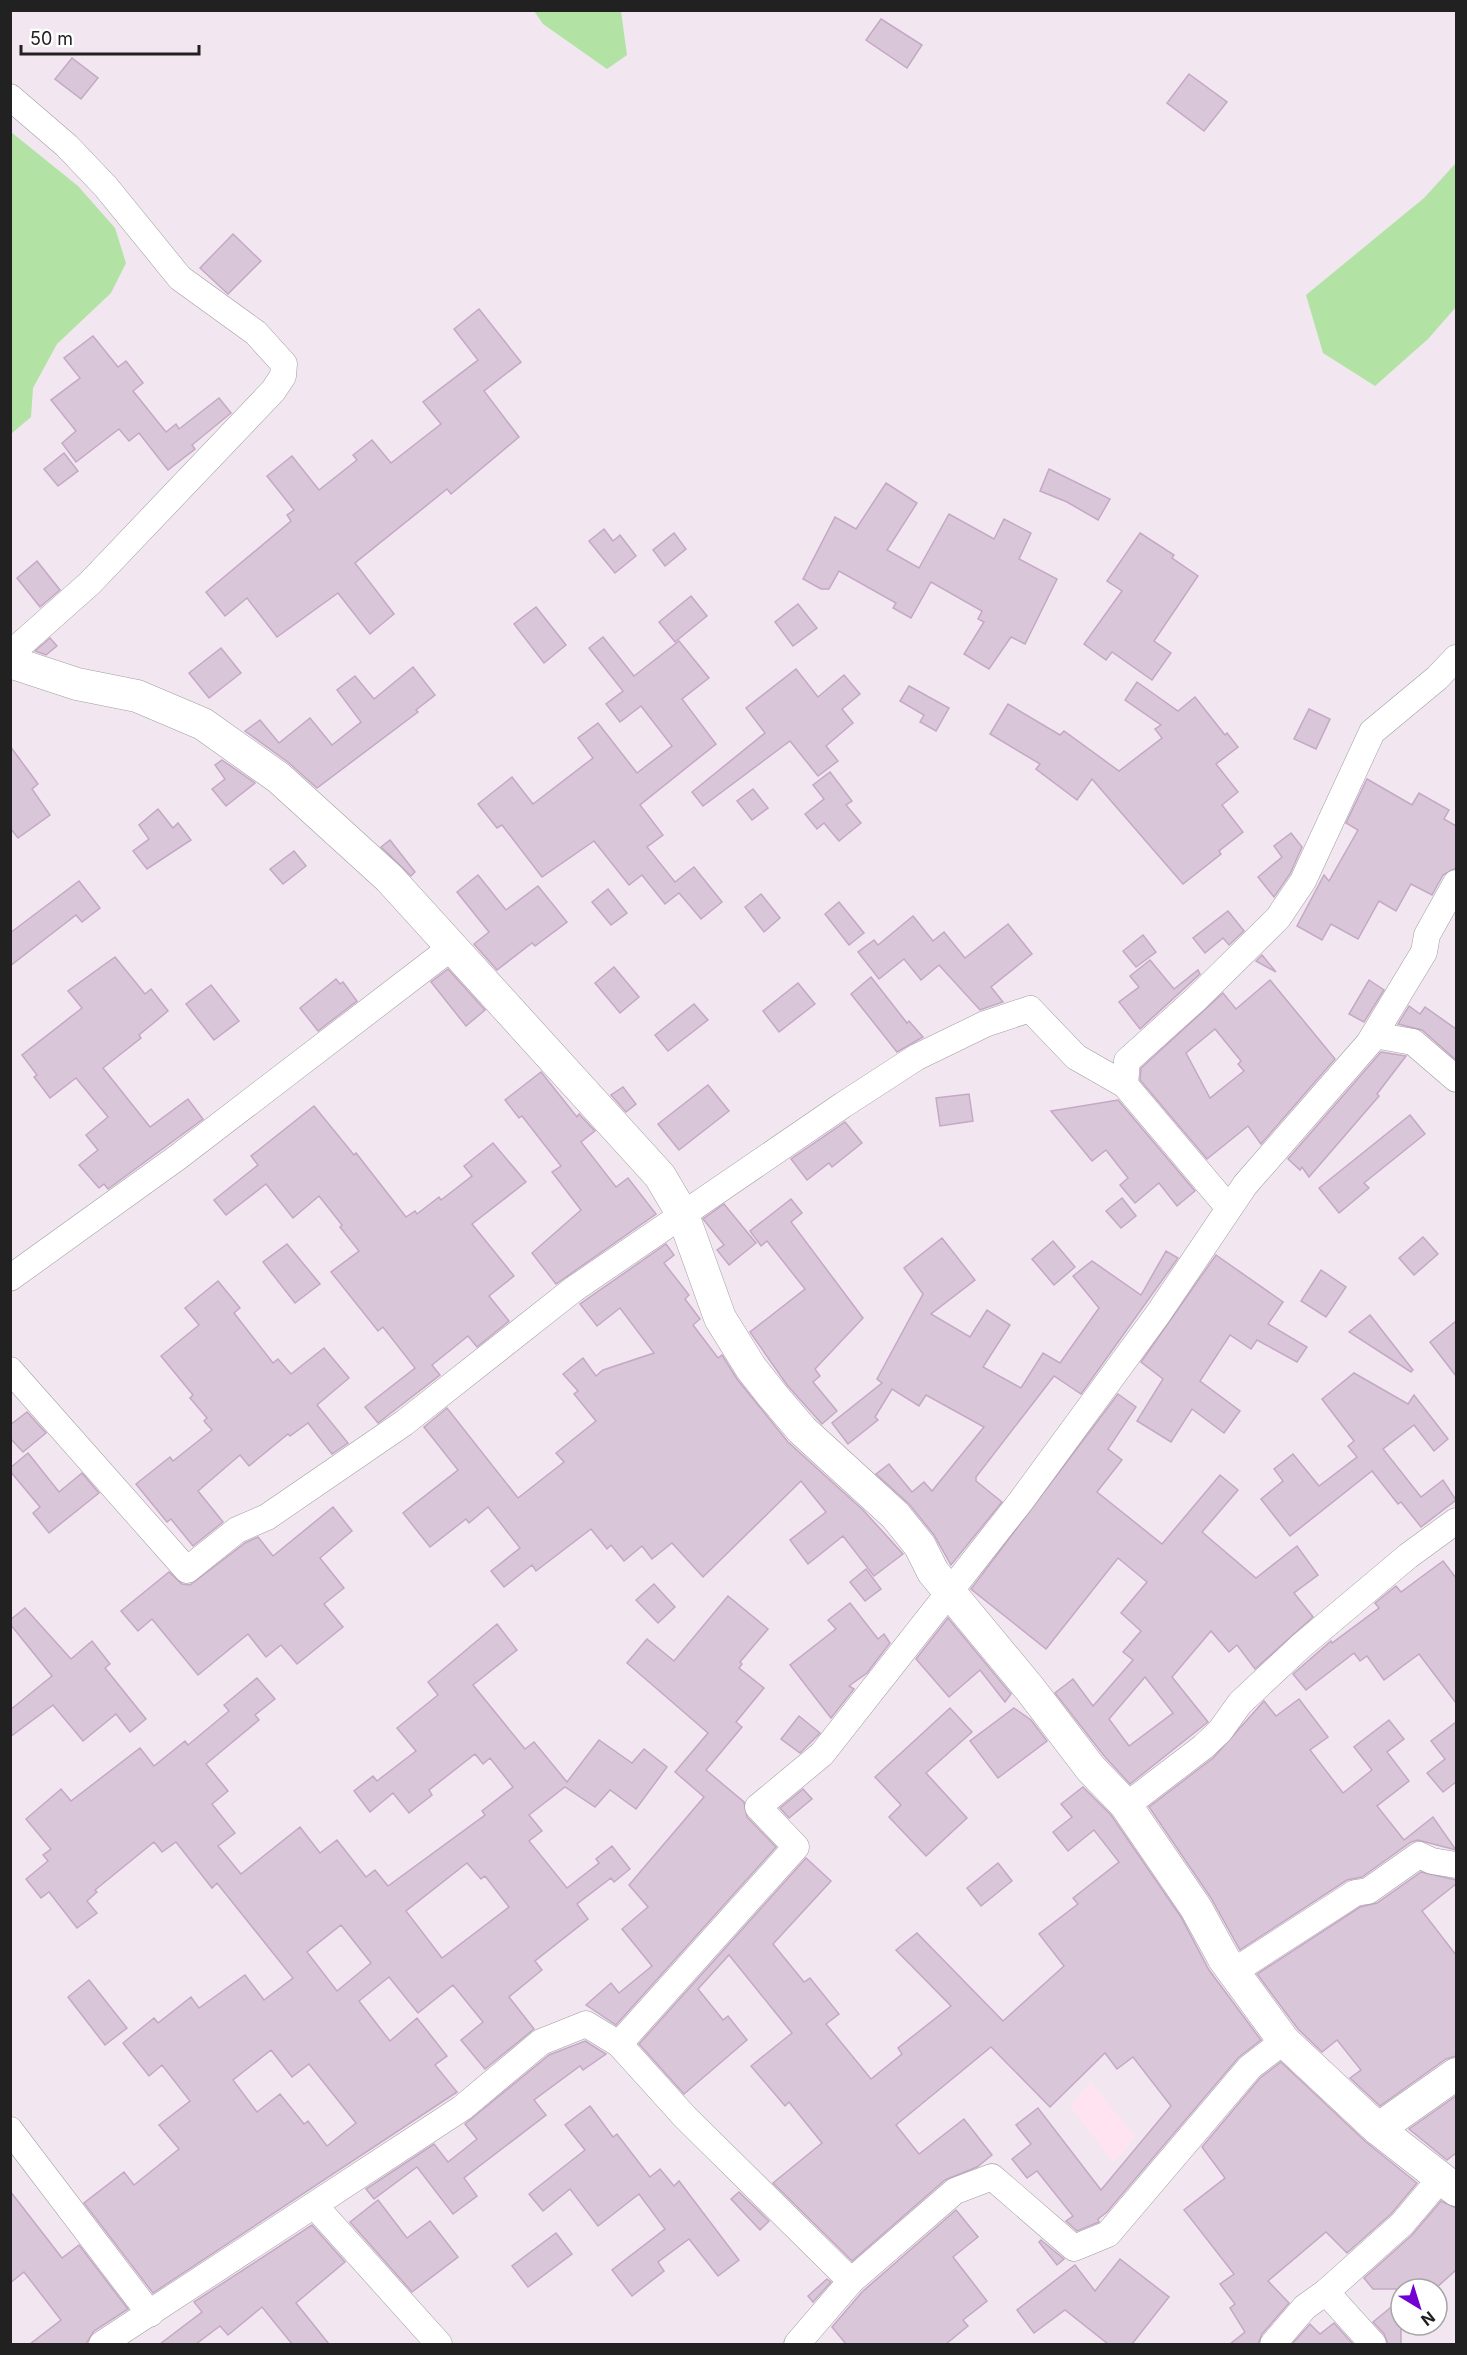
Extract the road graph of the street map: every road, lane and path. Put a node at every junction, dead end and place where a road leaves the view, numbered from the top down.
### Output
1 (10, 97) edge
2 (10, 654) edge
3 (1456, 658) edge
4 (10, 662) edge
5 (1456, 883) edge
6 (452, 947) junction
7 (1374, 1035) junction
8 (1456, 1079) edge
9 (1125, 1085) junction
10 (1229, 1208) junction
11 (683, 1215) junction
12 (10, 1278) edge
13 (10, 1370) edge
14 (1456, 1521) edge
15 (950, 1591) junction
16 (1125, 1803) junction
17 (1456, 1866) edge
18 (1233, 1972) junction
19 (1284, 2041) junction
20 (619, 2044) junction
21 (1456, 2074) edge
22 (1378, 2129) junction
23 (10, 2130) edge
24 (1449, 2184) edge
25 (315, 2206) junction
26 (851, 2281) junction
27 (1326, 2292) junction
28 (150, 2314) junction
29 (102, 2344) edge
30 (439, 2344) edge
31 (796, 2344) edge
32 (1273, 2344) edge
33 (1373, 2344) edge

1 - 2 street
3 - 9 street
4 - 6 street
5 - 7 street
6 - 11 street
6 - 12 street
7 - 8 street
7 - 10 street
9 - 10 street
9 - 11 street
10 - 15 street
11 - 13 street
11 - 15 street
14 - 16 street
15 - 16 street
15 - 20 street
16 - 18 street
17 - 18 street
18 - 19 street
19 - 22 street
19 - 26 street
20 - 25 street
20 - 26 street
21 - 22 street
22 - 24 street
23 - 28 street
24 - 27 street
25 - 28 street
25 - 30 street
26 - 31 street
27 - 32 street
27 - 33 street
28 - 29 street

